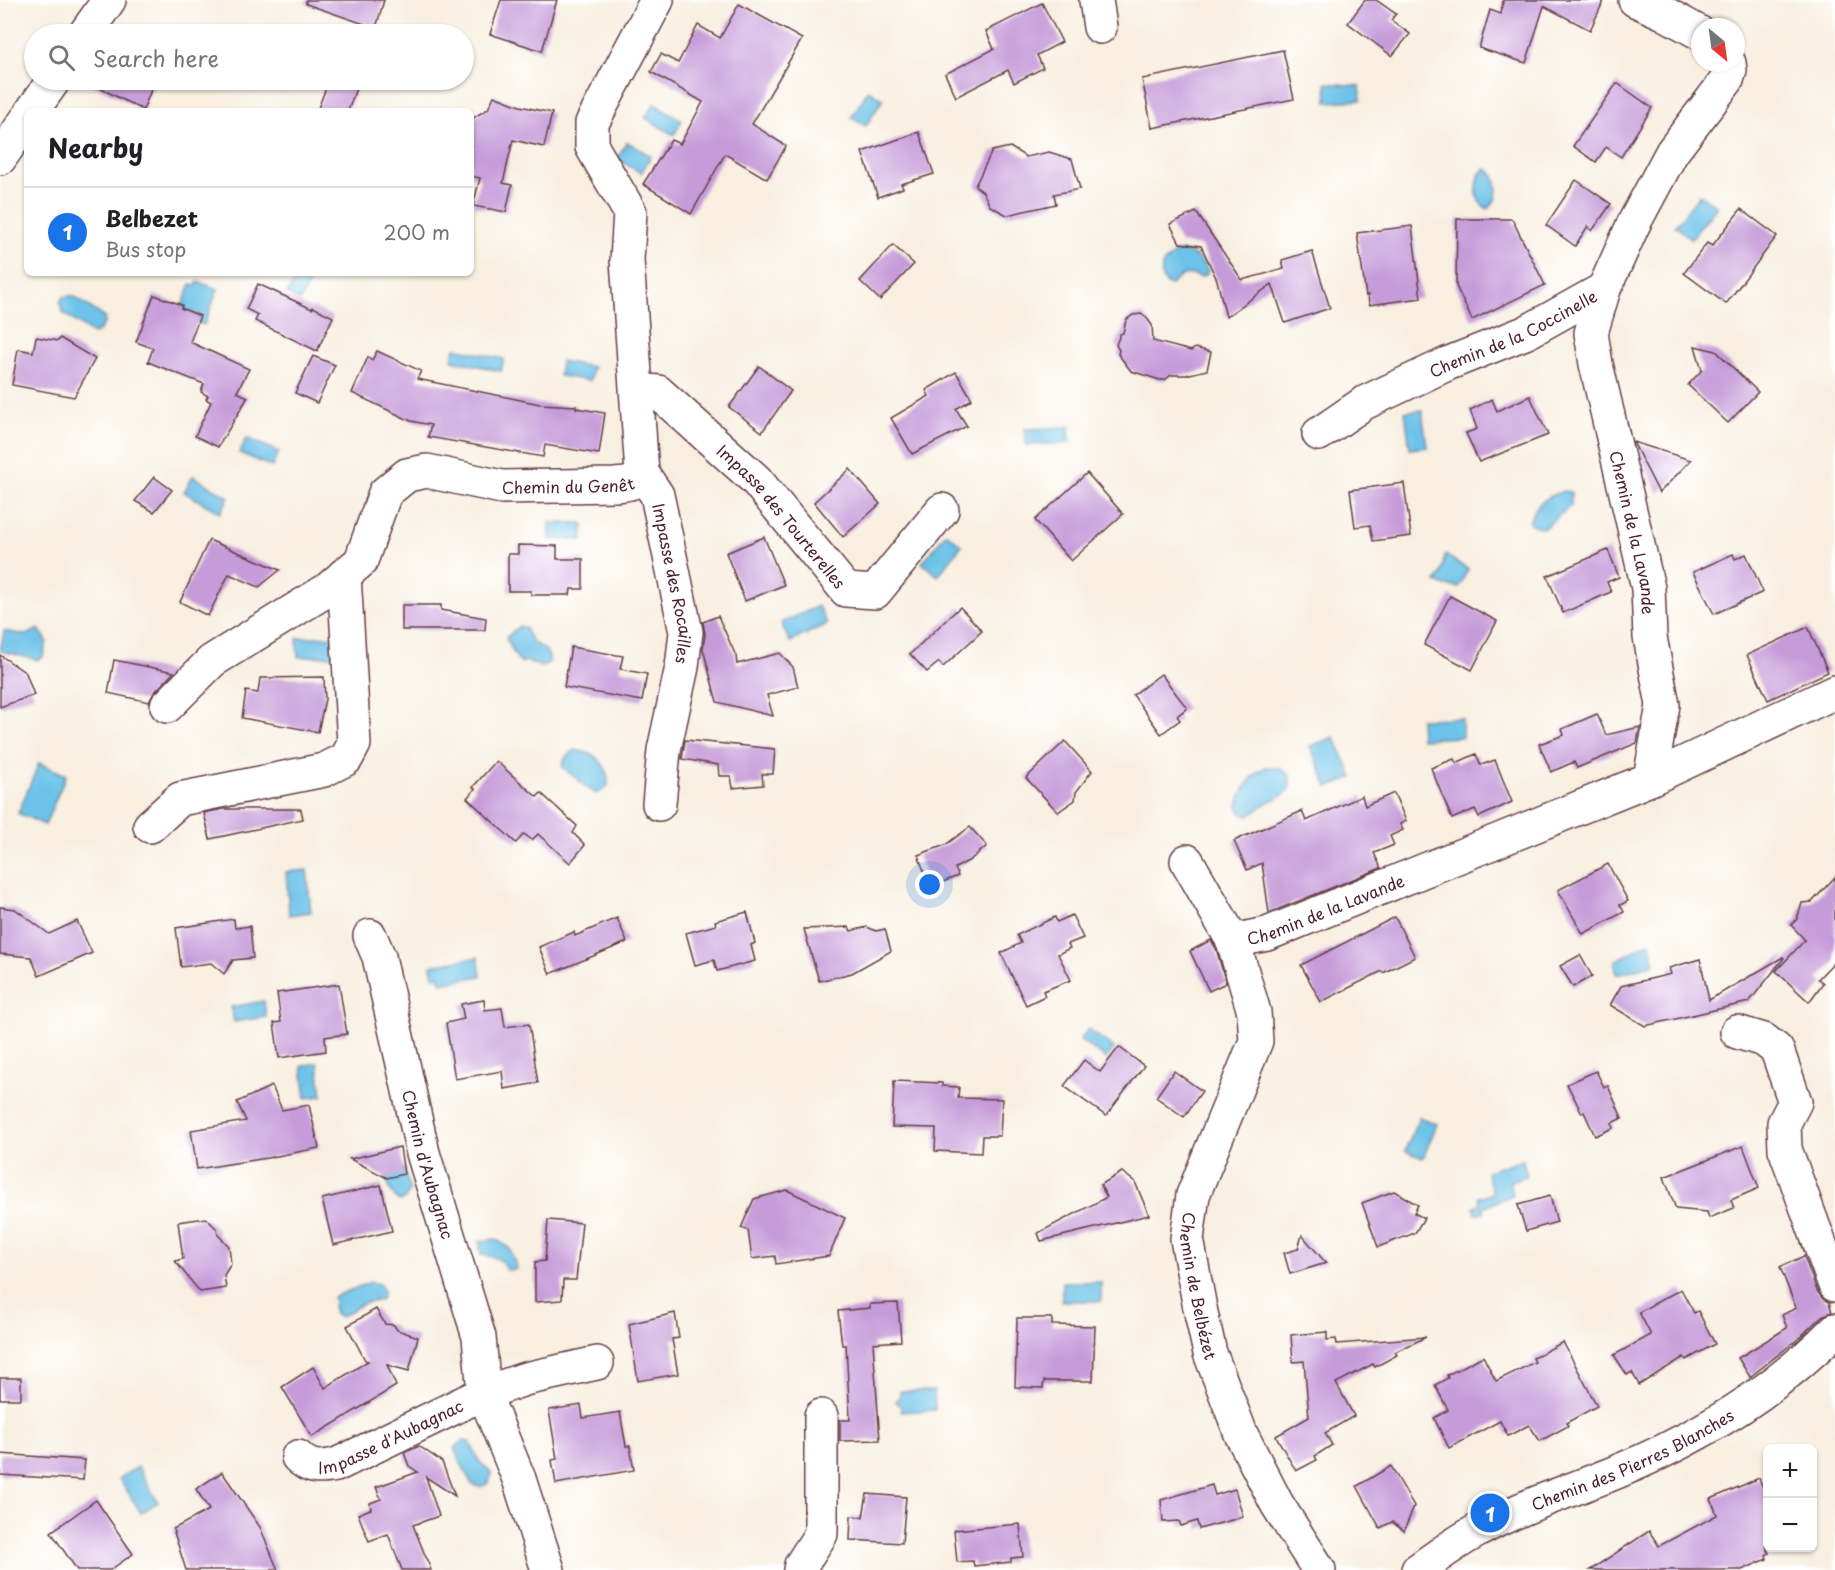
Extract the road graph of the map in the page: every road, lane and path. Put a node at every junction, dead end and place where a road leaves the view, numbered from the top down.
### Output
1 (109, 0) edge
2 (657, 0) edge
3 (1635, 0) edge
4 (92, 24) edge
5 (1691, 28) edge
6 (1729, 72) edge
7 (47, 90) edge
8 (34, 108) edge
9 (24, 123) edge
10 (0, 158) edge
11 (1604, 289) junction
12 (638, 390) junction
13 (1319, 434) dead end
14 (642, 473) junction
15 (942, 510) dead end
16 (344, 575) junction
17 (1835, 692) edge
18 (167, 706) dead end
19 (1650, 779) junction
20 (659, 804) dead end
21 (150, 825) dead end
22 (1187, 861) dead end
23 (370, 936) dead end
24 (1233, 941) junction
25 (1737, 1032) dead end
26 (1835, 1285) edge
27 (1835, 1330) edge
28 (597, 1364) dead end
29 (484, 1393) junction
30 (821, 1416) dead end
31 (298, 1457) dead end
32 (548, 1570) edge
33 (800, 1570) edge
34 (1319, 1570) edge
35 (1418, 1570) edge

1 - 4 street
2 - 12 street, Chemin du Genêt
3 - 5 street
6 - 11 street, Chemin de la Coccinelle
7 - 8 street
9 - 10 street
11 - 13 street, Chemin de la Coccinelle
11 - 19 street, Chemin de la Lavande
12 - 14 street, Chemin du Genêt
12 - 15 street, Impasse des Tourterelles
14 - 16 street, Chemin du Genêt
14 - 20 street, Impasse des Rocailles
16 - 18 street, Chemin du Genêt
16 - 21 street
17 - 19 street, Chemin de la Lavande
19 - 24 street, Chemin de la Lavande
22 - 24 street, Chemin de Belbézet
23 - 29 street, Chemin d'Aubagnac
24 - 34 street, Chemin de Belbézet
25 - 26 street
27 - 35 street, Chemin des Pierres Blanches
28 - 29 street
29 - 31 street, Impasse d'Aubagnac
29 - 32 street, Chemin d'Aubagnac
30 - 33 street

